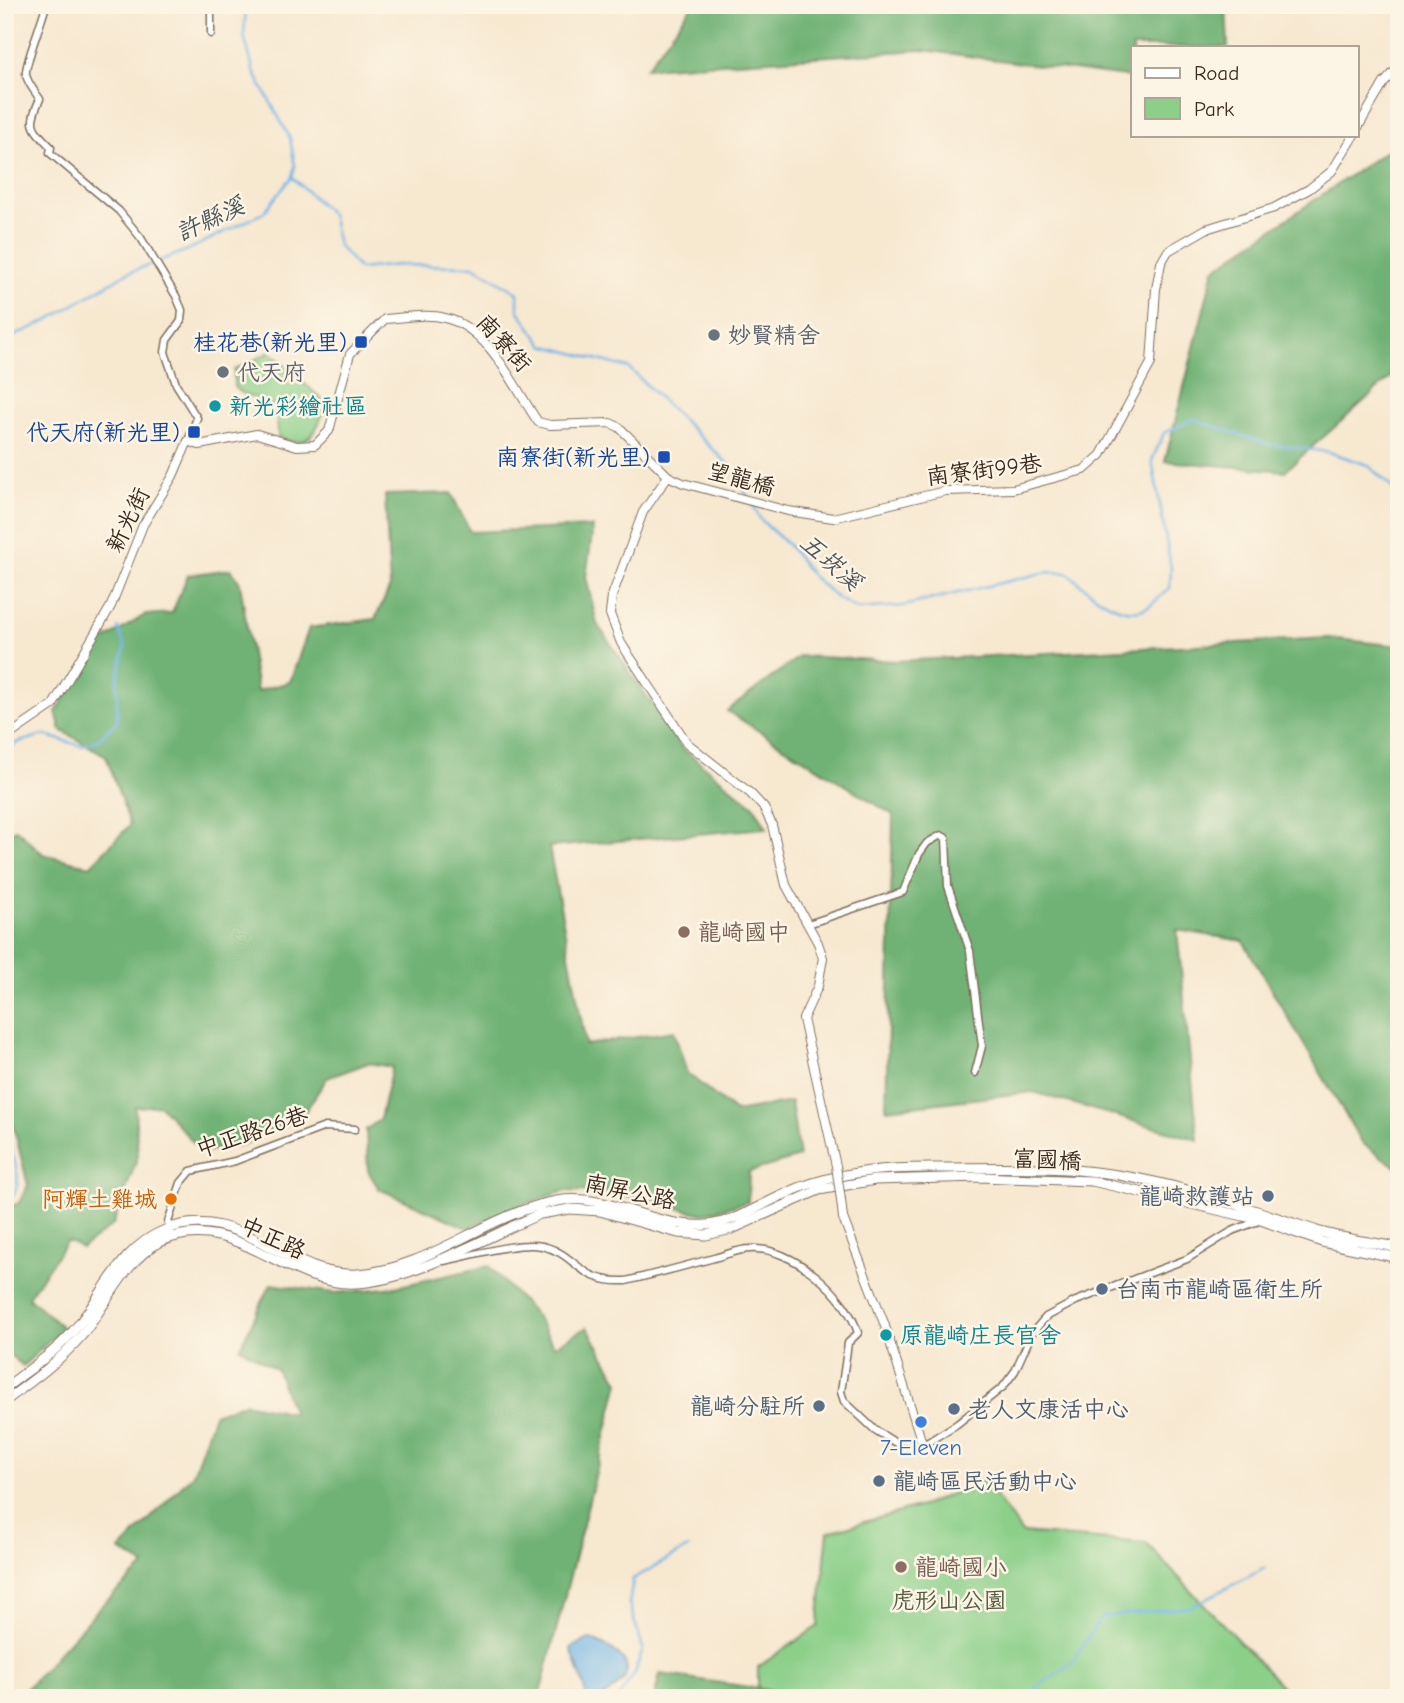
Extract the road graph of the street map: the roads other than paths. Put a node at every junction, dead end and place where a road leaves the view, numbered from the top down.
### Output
1 (46, 5) edge
2 (211, 5) edge
3 (211, 34) dead end
4 (1399, 67) edge
5 (1358, 127) edge
6 (1353, 136) edge
7 (188, 440) junction
8 (668, 476) junction
9 (788, 511) joint
10 (5, 738) edge
11 (808, 924) junction
12 (975, 1073) dead end
13 (355, 1129) dead end
14 (857, 1178) junction
15 (1264, 1216) junction
16 (170, 1233) junction
17 (1399, 1248) edge
18 (1399, 1258) edge
19 (397, 1265) junction
20 (425, 1265) junction
21 (5, 1388) edge
22 (5, 1401) edge
23 (923, 1446) junction

1 - 7 street, 新光街
2 - 3 street
4 - 5 street
6 - 9 street, 南寮街99巷
7 - 8 street, 南寮街
7 - 10 street, 新光街
8 - 9 street, 望龍橋
8 - 11 street
11 - 12 street
11 - 23 street, bridge
13 - 16 street, 中正路26巷
14 - 15 main road, 富國橋
14 - 15 main road, 富國橋
14 - 19 main road, 南屏公路
14 - 20 main road, 南屏公路
15 - 17 main road
15 - 18 main road
15 - 23 street
16 - 19 main road, 中正路
16 - 20 main road, 中正路
16 - 21 main road, 中正路
16 - 22 main road, 中正路
19 - 20 street
20 - 23 street

